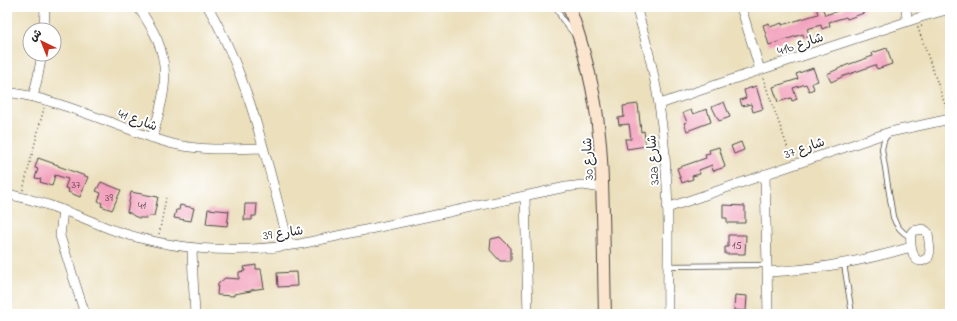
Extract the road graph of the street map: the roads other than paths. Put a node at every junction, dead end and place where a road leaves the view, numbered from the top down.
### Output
1 (45, 7) edge
2 (138, 7) edge
3 (208, 7) edge
4 (556, 7) edge
5 (569, 7) edge
6 (636, 7) edge
7 (741, 7) edge
8 (906, 7) edge
9 (950, 9) edge
10 (907, 21) junction
11 (44, 22) edge
12 (581, 41) junction
13 (41, 62) edge
14 (760, 70) junction
15 (7, 92) edge
16 (33, 97) junction
17 (660, 104) junction
18 (950, 119) edge
19 (890, 132) junction
20 (152, 138) junction
21 (264, 148) junction
22 (765, 174) junction
23 (602, 183) junction
24 (7, 194) edge
25 (525, 196) junction
26 (668, 208) junction
27 (63, 210) junction
28 (910, 237) junction
29 (289, 245) junction
30 (912, 247) junction
31 (192, 248) junction
32 (844, 264) junction
33 (667, 266) junction
34 (767, 268) junction
35 (85, 314) edge
36 (195, 314) edge
37 (528, 314) edge
38 (605, 314) edge
39 (668, 314) edge
40 (768, 314) edge
41 (852, 314) edge

1 - 11 street
2 - 20 street
3 - 21 street
4 - 12 lane
5 - 12 street, شارع 30
6 - 17 street, 32a شارع
7 - 14 street
8 - 10 street
9 - 10 street, 41b شارع
10 - 14 street, 41b شارع
12 - 23 street, شارع 30
13 - 16 street
14 - 17 street, 41b شارع
15 - 16 street, شارع 41
16 - 20 street, شارع 41
17 - 26 street, 32a شارع
18 - 19 street, شارع 37
19 - 22 street, شارع 37
19 - 28 lane
20 - 21 street, شارع 41
21 - 29 street
22 - 26 street, شارع 37
22 - 34 street
23 - 25 street, شارع 39
23 - 38 street, شارع 30
24 - 27 street, شارع 39
25 - 29 street, شارع 39
25 - 37 street
26 - 33 street, 32a شارع
27 - 31 street, شارع 39
27 - 35 street
28 - 30 street
28 - 30 street
29 - 31 street, شارع 39
30 - 32 street
31 - 36 street
32 - 34 street
32 - 41 lane
33 - 34 lane
33 - 39 street, 32a شارع
34 - 40 street

